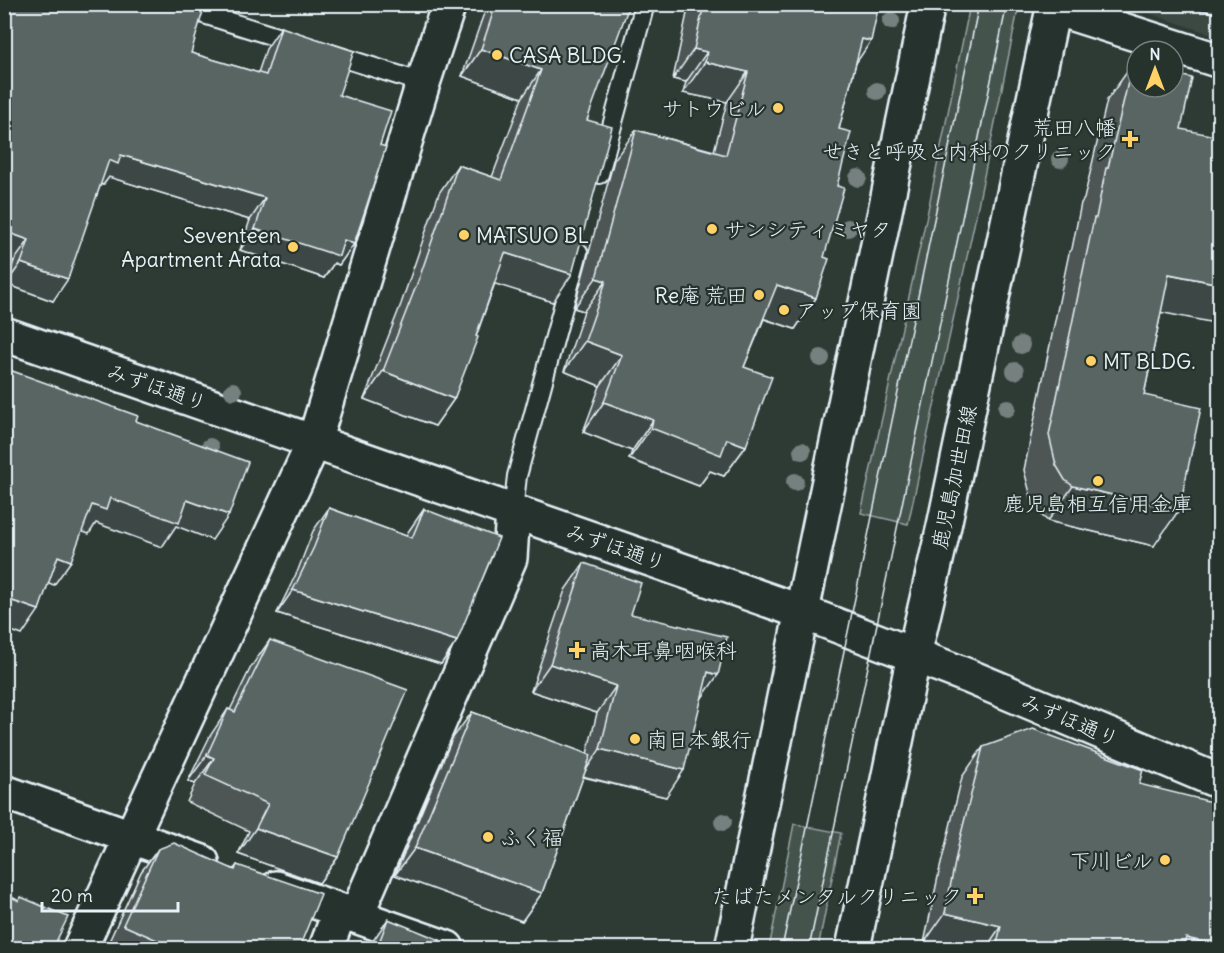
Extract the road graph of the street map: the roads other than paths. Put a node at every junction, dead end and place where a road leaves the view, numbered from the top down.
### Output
1 (172, 4) edge
2 (450, 4) edge
3 (645, 4) edge
4 (928, 4) edge
5 (1054, 6) edge
6 (1220, 61) edge
7 (423, 83) junction
8 (595, 189) edge
9 (583, 235) edge
10 (4, 334) edge
11 (314, 442) junction
12 (513, 511) junction
13 (802, 612) junction
14 (914, 655) junction
15 (1220, 782) edge
16 (4, 792) edge
17 (131, 836) junction
18 (348, 913) junction
19 (80, 948) edge
20 (326, 948) edge
21 (447, 948) edge
22 (732, 948) edge
23 (853, 948) edge

1 - 7 lane
2 - 7 street
3 - 8 lane
4 - 13 street
5 - 6 street
5 - 14 street, 鹿児島加世田線
7 - 11 street
9 - 12 lane
10 - 11 street, みずほ通り
11 - 12 street, みずほ通り
11 - 17 street
12 - 13 street, みずほ通り
12 - 18 street
13 - 14 street, みずほ通り
13 - 22 street
14 - 15 street, みずほ通り
14 - 23 street, 鹿児島加世田線
16 - 17 street
17 - 18 street
17 - 19 street
18 - 20 street
18 - 21 street

